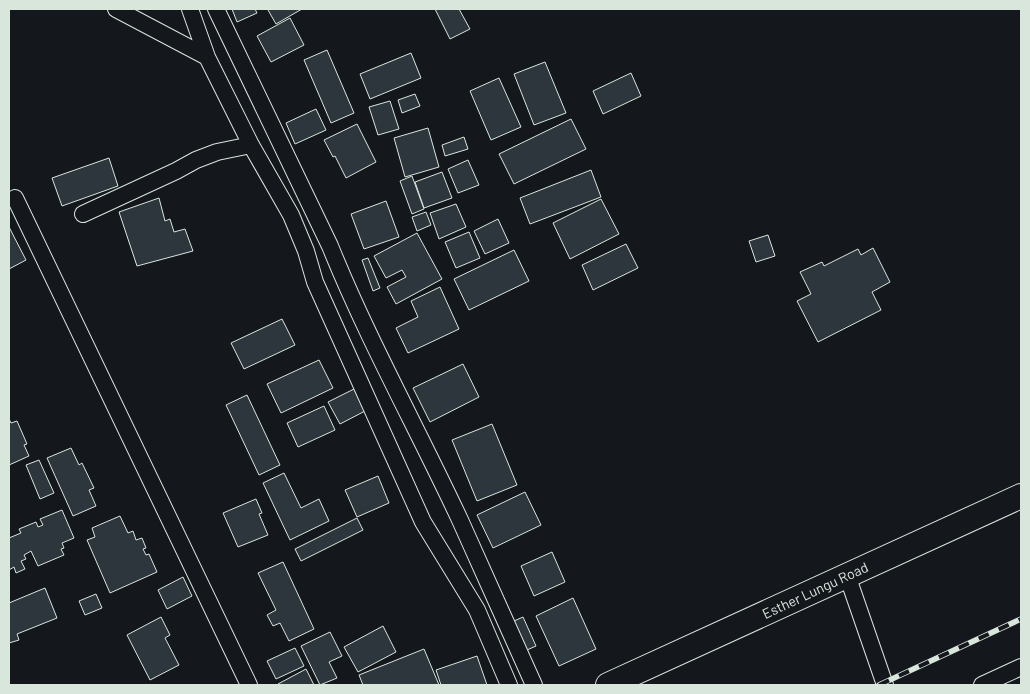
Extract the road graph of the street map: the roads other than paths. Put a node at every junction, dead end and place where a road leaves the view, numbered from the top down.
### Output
1 (116, 9) edge
2 (190, 9) edge
3 (216, 9) edge
4 (208, 57) junction
5 (251, 145) junction
6 (15, 198) dead end
7 (83, 214) dead end
8 (1021, 496) edge
9 (847, 575) junction
10 (1021, 667) edge
11 (249, 685) edge
12 (509, 685) edge
13 (534, 685) edge
14 (608, 685) edge
15 (885, 685) edge
16 (982, 685) edge

1 - 4 street
2 - 4 street
3 - 13 street
4 - 5 street
5 - 7 street
5 - 12 street
6 - 11 street
8 - 9 street, Esther Lungu Road
9 - 14 street, Esther Lungu Road
9 - 15 street
10 - 16 street

